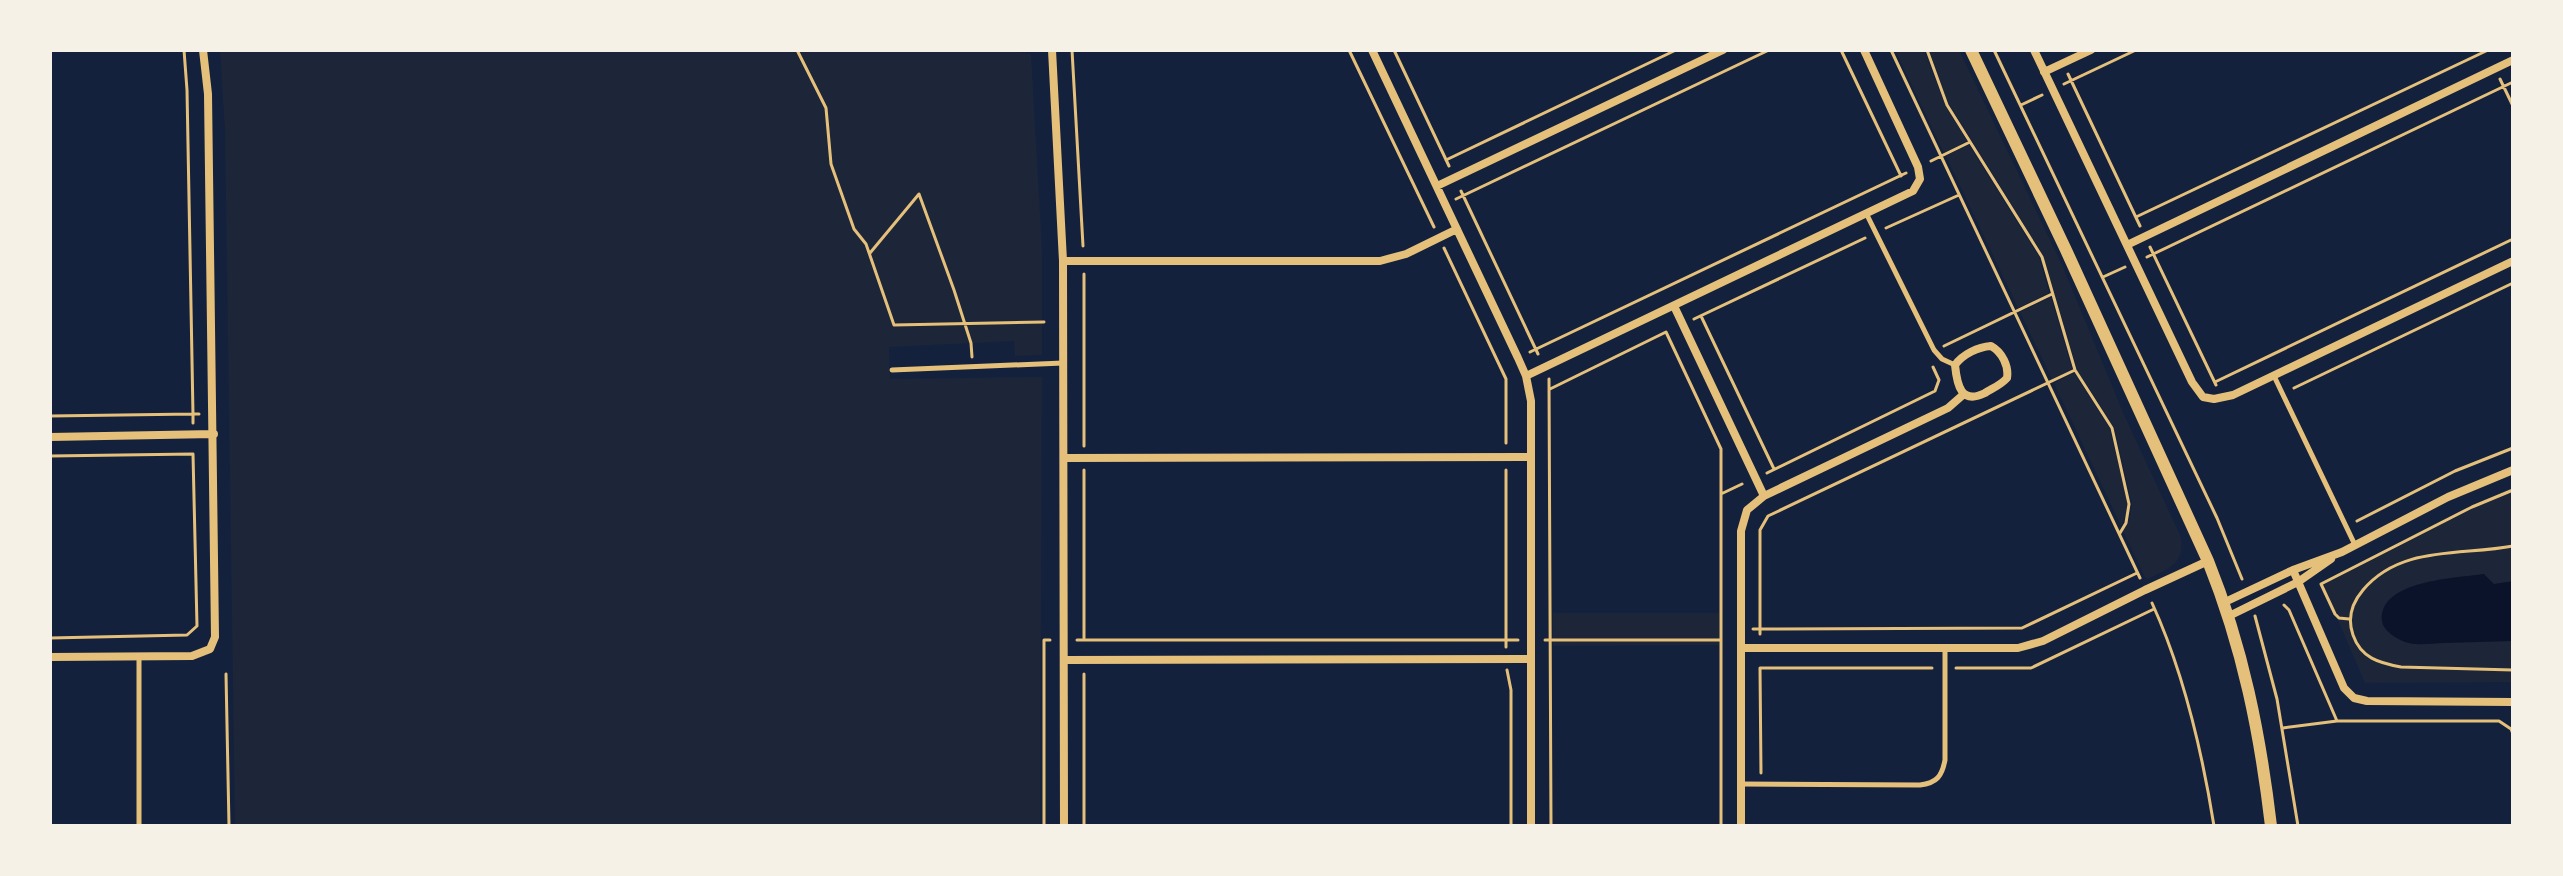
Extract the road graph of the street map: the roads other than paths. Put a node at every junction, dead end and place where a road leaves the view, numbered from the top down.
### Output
1 (203, 50) edge
2 (1052, 50) edge
3 (1372, 50) edge
4 (1723, 50) edge
5 (1864, 50) edge
6 (1971, 50) edge
7 (2034, 50) edge
8 (2091, 50) edge
9 (2510, 50) edge
10 (2513, 58) edge
11 (2044, 72) junction
12 (1437, 186) junction
13 (1867, 215) junction
14 (1457, 229) junction
15 (2127, 245) junction
16 (1063, 261) junction
17 (2513, 261) edge
18 (1674, 306) junction
19 (1064, 363) junction
20 (1955, 365) junction
21 (892, 370) dead end
22 (2274, 375) junction
23 (1526, 376) junction
24 (1964, 394) junction
25 (214, 434) junction
26 (50, 437) edge
27 (1531, 457) junction
28 (1064, 458) junction
29 (2513, 470) edge
30 (1764, 496) junction
31 (2355, 545) junction
32 (2342, 552) junction
33 (2208, 561) junction
34 (2293, 570) junction
35 (2298, 582) junction
36 (2225, 602) junction
37 (2229, 616) junction
38 (1741, 648) junction
39 (1945, 649) junction
40 (138, 656) junction
41 (50, 657) edge
42 (1531, 659) junction
43 (1064, 660) junction
44 (2513, 702) edge
45 (1741, 784) junction
46 (139, 826) edge
47 (1064, 826) edge
48 (1531, 826) edge
49 (1741, 826) edge
50 (2271, 826) edge

1 - 25 street
2 - 16 street
3 - 12 street
4 - 12 street
5 - 13 street
6 - 33 street
7 - 11 street
8 - 11 street
9 - 10 street
10 - 15 street
11 - 15 street
12 - 14 street
13 - 18 street
13 - 20 lane
14 - 16 street
14 - 23 street
15 - 22 street
16 - 19 street
17 - 22 street
18 - 23 street
18 - 30 street
19 - 21 lane
19 - 28 street
20 - 24 street
20 - 24 street
22 - 31 lane
23 - 27 street
24 - 30 street
25 - 26 street
25 - 40 street
27 - 28 street
27 - 42 street
28 - 43 street
29 - 31 street
30 - 38 street
31 - 32 street
32 - 34 street
32 - 35 street
33 - 36 street
33 - 39 street
34 - 35 street
34 - 36 street
35 - 37 street
35 - 44 street
36 - 37 street
37 - 50 street
38 - 39 street
38 - 45 street
39 - 45 lane
40 - 41 street
40 - 46 lane
42 - 43 street
42 - 48 street
43 - 47 street
45 - 49 street

